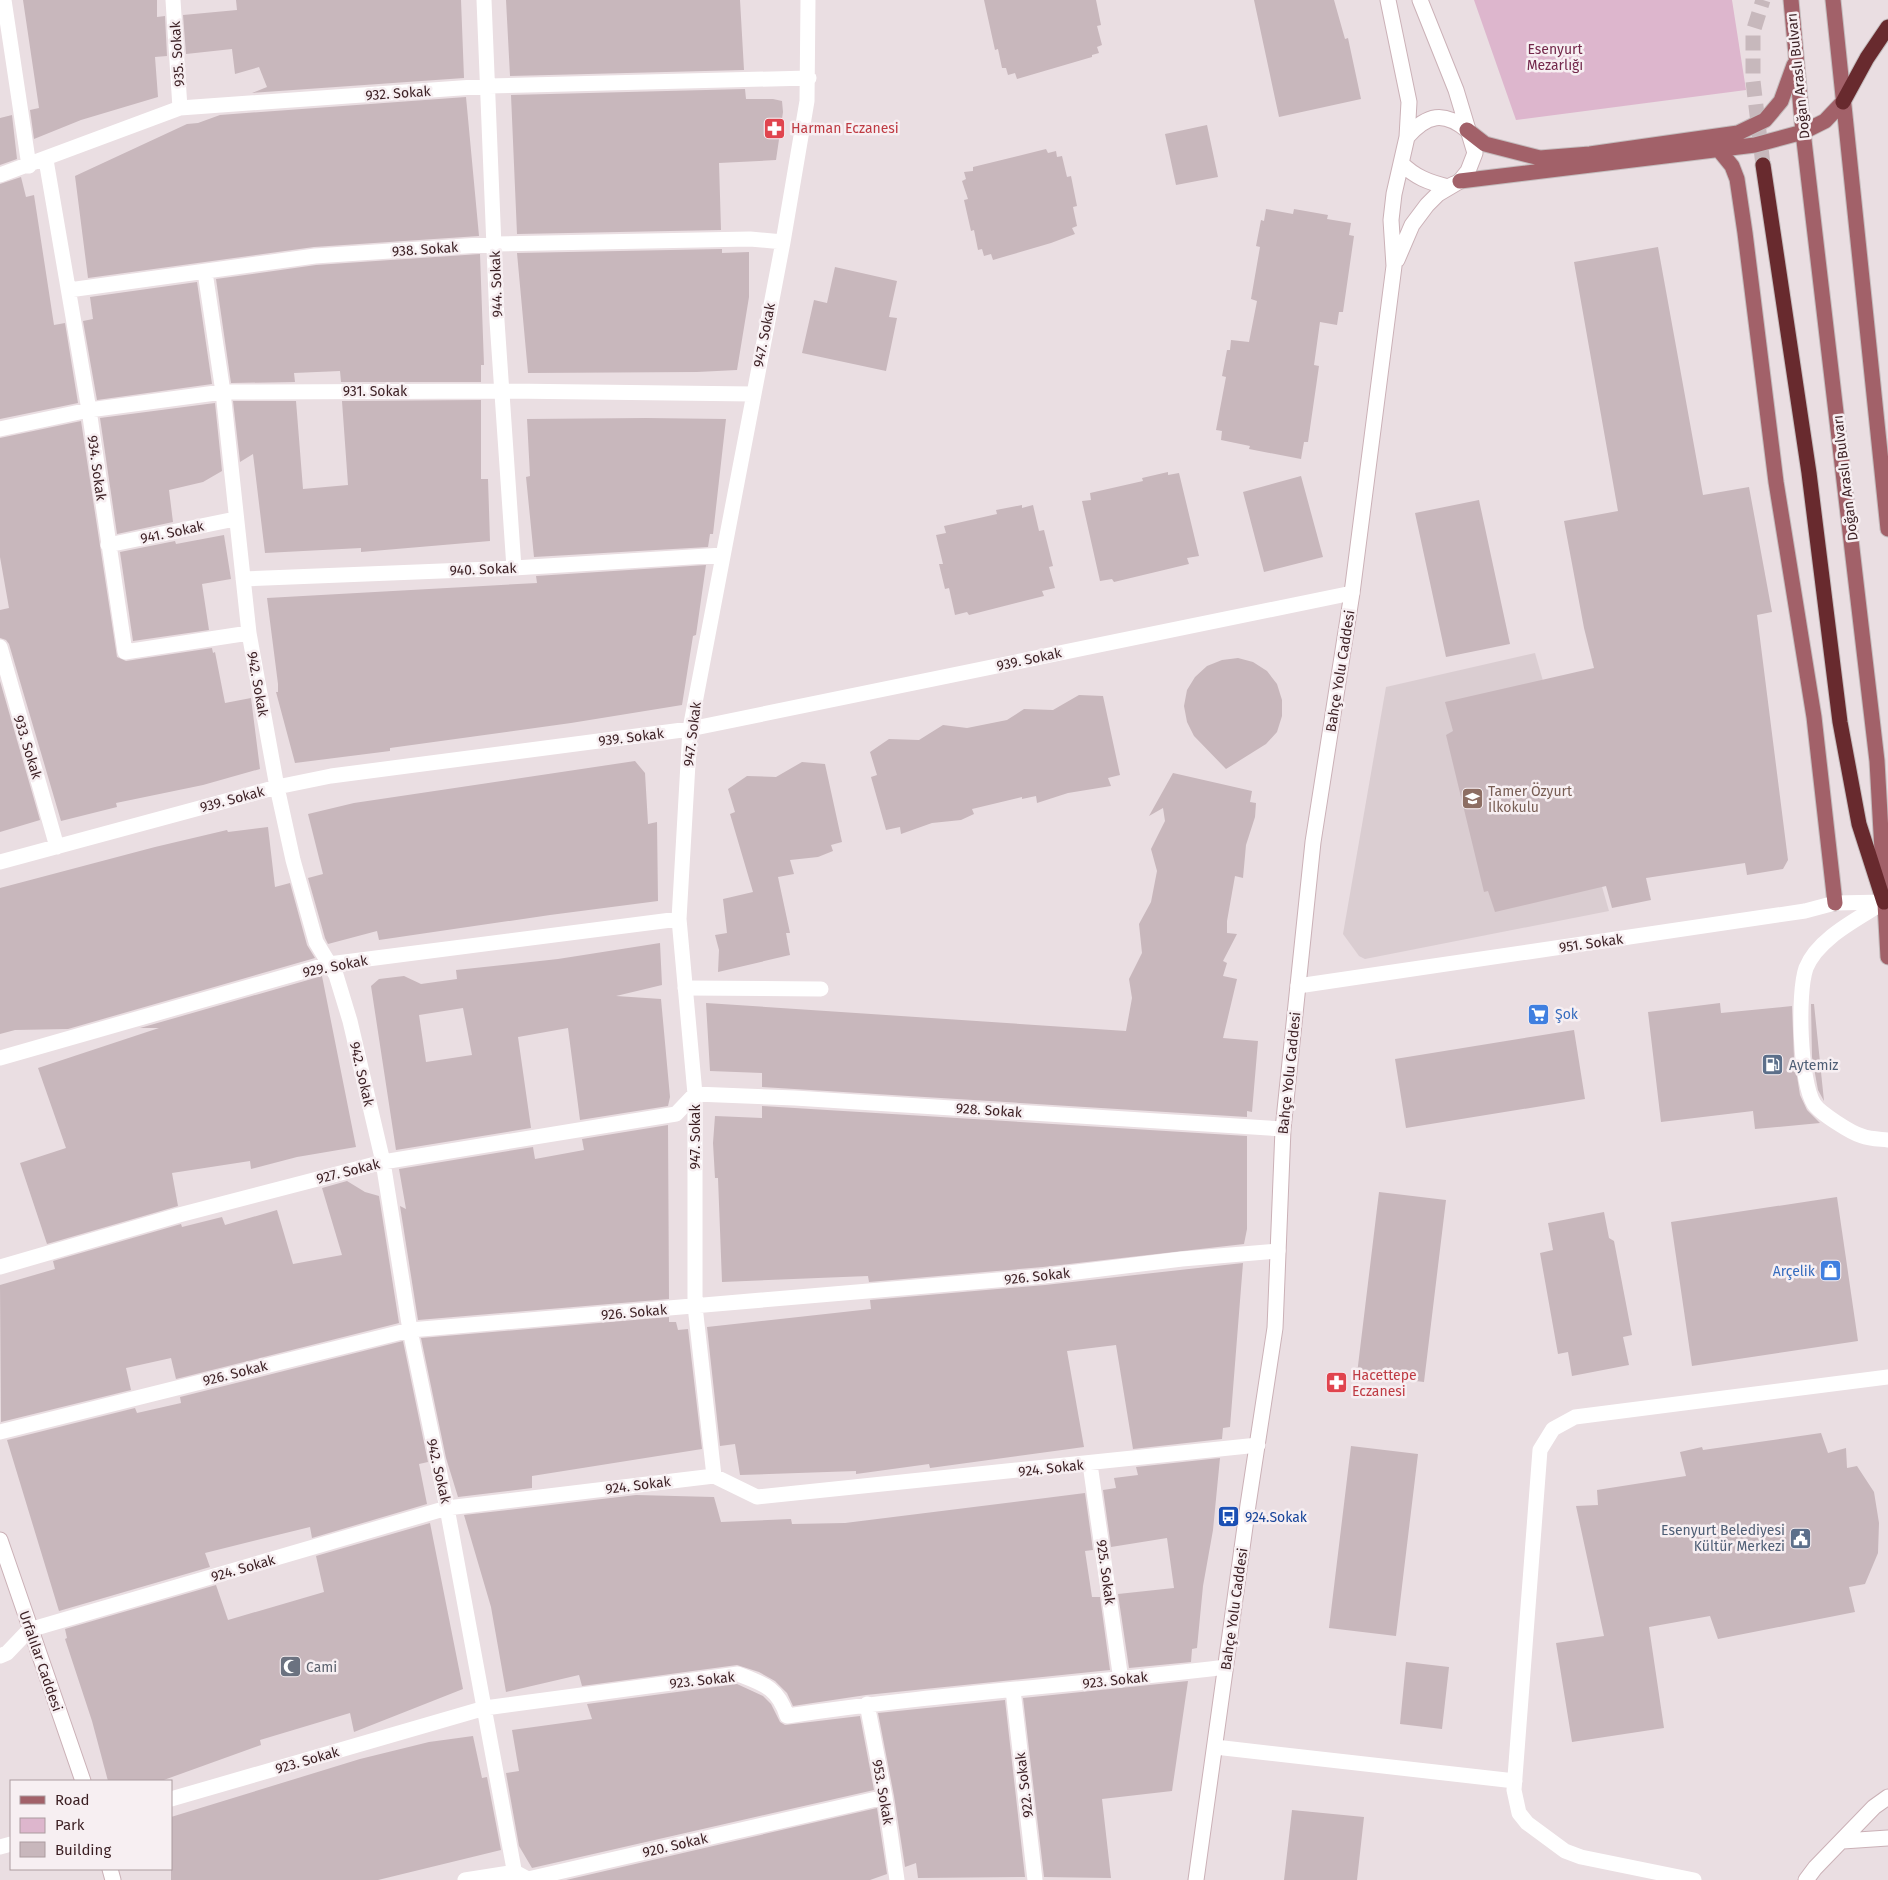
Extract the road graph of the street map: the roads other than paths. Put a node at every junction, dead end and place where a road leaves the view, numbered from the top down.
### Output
1 (4, 0) edge
2 (173, 0) edge
3 (484, 0) edge
4 (808, 0) edge
5 (1388, 0) edge
6 (1420, 0) edge
7 (1791, 0) edge
8 (1833, 0) edge
9 (1888, 27) edge
10 (1796, 56) junction
11 (809, 78) junction
12 (488, 86) junction
13 (1843, 102) junction
14 (180, 108) junction
15 (1467, 130) junction
16 (1803, 132) junction
17 (1407, 137) junction
18 (1719, 150) junction
19 (46, 160) junction
20 (1401, 163) junction
21 (1763, 165) tunnel mouth
22 (29, 166) junction
23 (0, 176) edge
24 (1460, 181) junction
25 (783, 242) junction
26 (495, 244) junction
27 (1394, 266) junction
28 (205, 272) junction
29 (69, 290) junction
30 (502, 390) junction
31 (223, 392) junction
32 (753, 394) junction
33 (89, 410) junction
34 (0, 429) edge
35 (236, 518) junction
36 (1888, 529) edge
37 (108, 545) junction
38 (723, 555) junction
39 (514, 568) junction
40 (243, 579) junction
41 (1352, 593) junction
42 (249, 634) junction
43 (0, 647) edge
44 (690, 729) junction
45 (277, 787) junction
46 (57, 847) junction
47 (0, 862) edge
48 (1884, 902) junction
49 (1835, 903) junction
50 (679, 919) junction
51 (1888, 957) edge
52 (329, 964) junction
53 (1298, 986) junction
54 (685, 988) junction
55 (821, 989) dead end
56 (0, 1058) edge
57 (695, 1094) junction
58 (1283, 1128) junction
59 (1888, 1140) edge
60 (383, 1162) junction
61 (1278, 1251) junction
62 (0, 1267) edge
63 (695, 1306) junction
64 (410, 1330) junction
65 (1888, 1377) edge
66 (0, 1432) edge
67 (1258, 1444) junction
68 (1090, 1464) junction
69 (714, 1476) junction
70 (447, 1508) junction
71 (0, 1540) edge
72 (29, 1630) junction
73 (0, 1656) edge
74 (1226, 1667) junction
75 (1121, 1680) junction
76 (1013, 1690) junction
77 (867, 1704) junction
78 (486, 1708) junction
79 (1214, 1747) junction
80 (83, 1780) edge
81 (1515, 1781) junction
82 (885, 1797) junction
83 (1888, 1797) edge
84 (172, 1799) edge
85 (1888, 1838) edge
86 (1843, 1840) junction
87 (515, 1876) edge
88 (465, 1880) edge
89 (897, 1880) edge
90 (1035, 1880) edge
91 (1196, 1880) edge
92 (1694, 1880) edge
93 (1806, 1880) edge

1 - 22 street
2 - 14 street, 935. Sokak
3 - 12 street, 944. Sokak
4 - 11 street, 947. Sokak
5 - 17 street, Bahçe Yolu Caddesi
6 - 15 street, Bahçe Yolu Caddesi
7 - 10 main road, Doğan Araslı Bulvarı
8 - 13 main road
9 - 13 highway
10 - 15 main road
10 - 16 main road, Doğan Araslı Bulvarı
11 - 12 street, 932. Sokak
11 - 25 street, 947. Sokak
12 - 14 street, 932. Sokak
12 - 26 street, 944. Sokak
13 - 16 main road
13 - 36 main road
14 - 19 street, 932. Sokak
15 - 17 street
15 - 24 street, Bahçe Yolu Caddesi
16 - 18 main road
16 - 48 main road, Doğan Araslı Bulvarı
17 - 20 street, Bahçe Yolu Caddesi
18 - 24 main road
18 - 49 main road
19 - 22 street, 932. Sokak
19 - 29 street, 934. Sokak
20 - 24 street
20 - 27 street, Bahçe Yolu Caddesi
21 - 48 highway
22 - 23 street, 932. Sokak
24 - 27 street, Bahçe Yolu Caddesi
25 - 26 street, 938. Sokak
25 - 32 street, 947. Sokak
26 - 28 street, 938. Sokak
26 - 30 street, 944. Sokak
27 - 41 street, Bahçe Yolu Caddesi
28 - 29 street, 938. Sokak
28 - 31 street, 942. Sokak
29 - 33 street, 934. Sokak
30 - 31 street, 931. Sokak
30 - 32 street, 931. Sokak
30 - 39 street, 944. Sokak
31 - 33 street, 931. Sokak
31 - 35 street, 942. Sokak
32 - 38 street, 947. Sokak
33 - 34 street, 931. Sokak
33 - 37 street, 934. Sokak
35 - 37 street, 941. Sokak
35 - 40 street, 942. Sokak
37 - 42 street, 934. Sokak
38 - 39 street, 940. Sokak
38 - 44 street, 947. Sokak
39 - 40 street, 940. Sokak
40 - 42 street, 942. Sokak
41 - 44 street, 939. Sokak
41 - 53 street, Bahçe Yolu Caddesi
42 - 45 street, 942. Sokak
43 - 46 street, 933. Sokak
44 - 45 street, 939. Sokak
44 - 50 street, 947. Sokak
45 - 46 street, 939. Sokak
45 - 52 street, 942. Sokak
46 - 47 street, 939. Sokak
48 - 49 street, 951. Sokak
48 - 51 main road, Doğan Araslı Bulvarı
48 - 59 street
49 - 53 street, 951. Sokak
50 - 52 street, 929. Sokak
50 - 54 street, 947. Sokak
52 - 56 street, 929. Sokak
52 - 60 street, 942. Sokak
53 - 58 street, Bahçe Yolu Caddesi
54 - 55 street
54 - 57 street, 947. Sokak
57 - 58 street, 928. Sokak
57 - 60 street, 927. Sokak
57 - 63 street, 947. Sokak
58 - 61 street, Bahçe Yolu Caddesi
60 - 62 street, 927. Sokak
60 - 64 street, 942. Sokak
61 - 63 street, 926. Sokak
61 - 67 street, Bahçe Yolu Caddesi
63 - 64 street, 926. Sokak
63 - 69 street, 947. Sokak
64 - 66 street, 926. Sokak
64 - 70 street, 942. Sokak
65 - 81 street
67 - 68 street, 924. Sokak
67 - 74 street, Bahçe Yolu Caddesi
68 - 69 street, 924. Sokak
68 - 75 street, 925. Sokak
69 - 70 street, 924. Sokak
70 - 72 street, 924. Sokak
70 - 78 street, 942. Sokak
71 - 72 street, Urfalılar Caddesi
72 - 73 street
72 - 80 street, Urfalılar Caddesi
74 - 75 street, 923. Sokak
74 - 79 street, Bahçe Yolu Caddesi
75 - 76 street, 923. Sokak
76 - 77 street, 923. Sokak
76 - 90 street, 922. Sokak
77 - 78 street, 923. Sokak
77 - 82 street, 953. Sokak
78 - 84 street, 923. Sokak
78 - 87 street, 942. Sokak
79 - 81 street
79 - 91 street, Bahçe Yolu Caddesi
81 - 92 street
82 - 87 street, 920. Sokak
82 - 89 street, 953. Sokak
83 - 86 street
85 - 86 street
86 - 93 street
87 - 88 street, 920. Sokak

